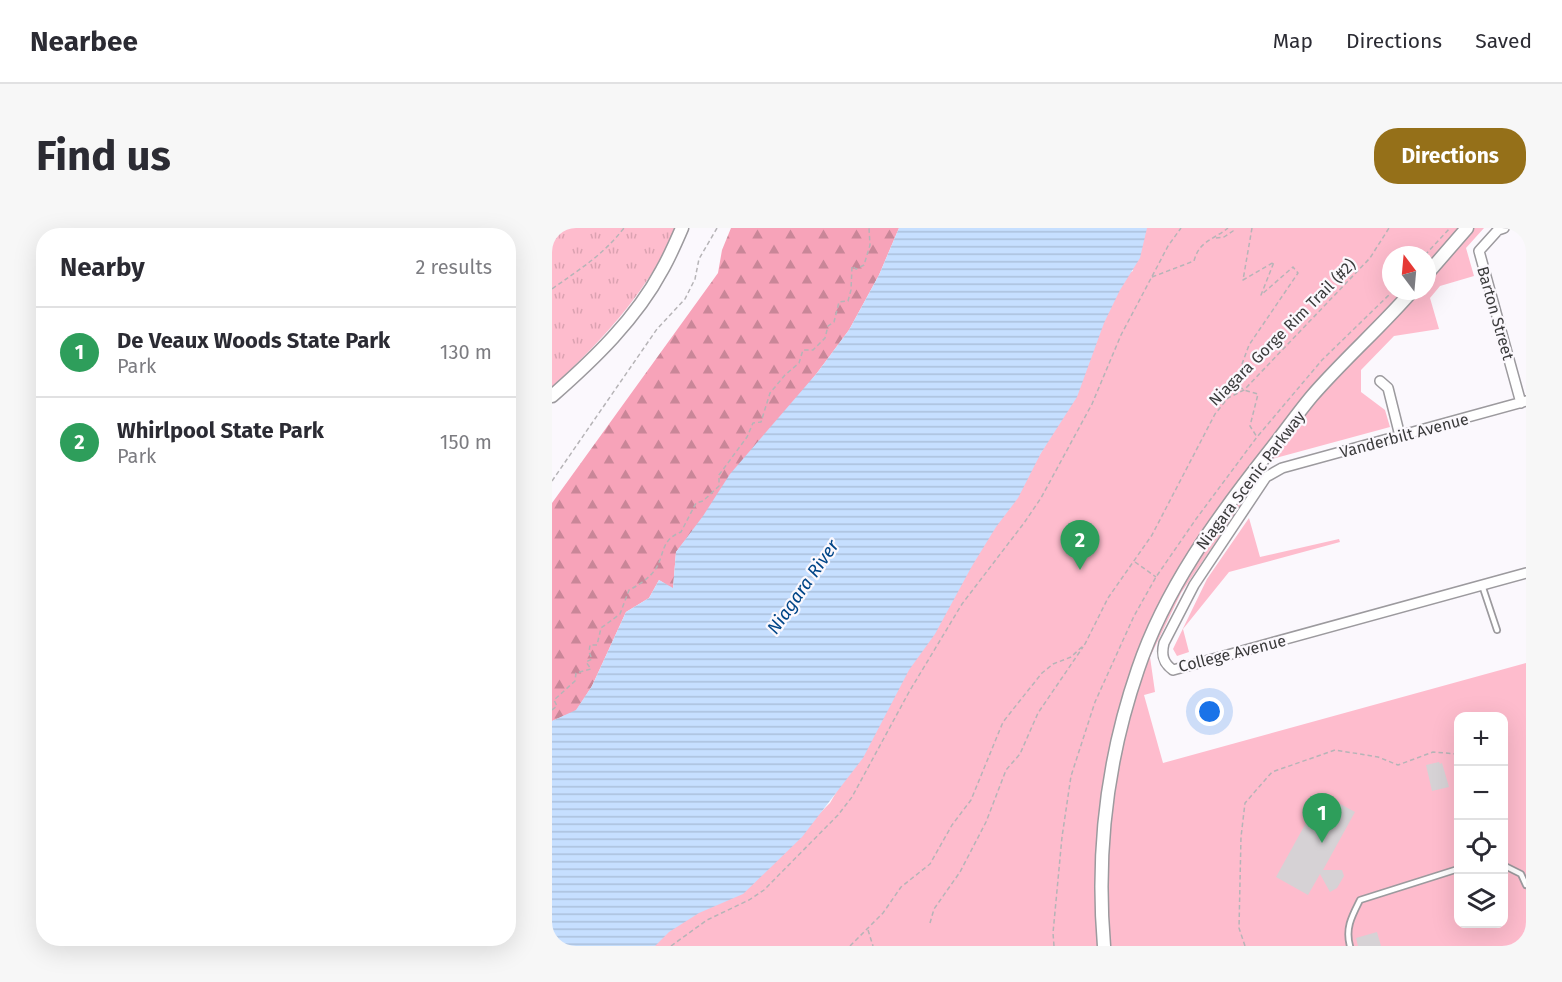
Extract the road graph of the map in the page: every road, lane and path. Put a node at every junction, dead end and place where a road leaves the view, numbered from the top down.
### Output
1 (624, 228) edge
2 (682, 228) edge
3 (717, 228) edge
4 (869, 228) edge
5 (1181, 228) edge
6 (1228, 228) edge
7 (1232, 228) edge
8 (1252, 228) edge
9 (1389, 228) edge
10 (1450, 228) edge
11 (1467, 228) edge
12 (1501, 229) edge
13 (1216, 238) junction
14 (1433, 246) edge
15 (1436, 264) edge
16 (1152, 277) junction
17 (552, 289) edge
18 (1403, 300) edge
19 (1380, 381) dead end
20 (1244, 390) junction
21 (552, 396) edge
22 (1524, 402) edge
23 (1400, 436) junction
24 (1257, 437) dead end
25 (1282, 468) joint
26 (552, 481) edge
27 (1134, 561) junction
28 (1526, 573) edge
29 (1156, 577) dead end
30 (1482, 585) junction
31 (1497, 630) dead end
32 (1085, 644) junction
33 (552, 710) edge
34 (1454, 754) edge
35 (1508, 868) edge
36 (1454, 870) edge
37 (1526, 885) edge
38 (930, 922) dead end
39 (867, 929) junction
40 (671, 946) edge
41 (850, 946) edge
42 (873, 946) edge
43 (1104, 946) edge
44 (1245, 946) edge
45 (1350, 946) edge

1 - 17 path
2 - 21 main road
3 - 26 path
4 - 33 path
5 - 16 path
6 - 13 path
7 - 13 path
8 - 20 path
9 - 20 path, Niagara Gorge Rim Trail (#2)
10 - 14 path
11 - 15 main road
12 - 22 street, Barton Street
13 - 16 path
16 - 40 path
18 - 43 main road, Niagara Scenic Parkway
19 - 23 street
20 - 24 path
20 - 27 path, Niagara Gorge Rim Trail (#2)
22 - 23 street, Vanderbilt Avenue
23 - 25 street, Vanderbilt Avenue
25 - 30 street, College Avenue
27 - 29 path
27 - 32 path, Niagara Gorge Rim Trail (#2)
28 - 30 street, College Avenue
30 - 31 lane
32 - 38 path
32 - 39 path, Niagara Gorge Rim Trail (#2)
34 - 44 path
35 - 37 lane
36 - 45 lane
39 - 41 path, Niagara Gorge Rim Trail (#2)
39 - 42 path

